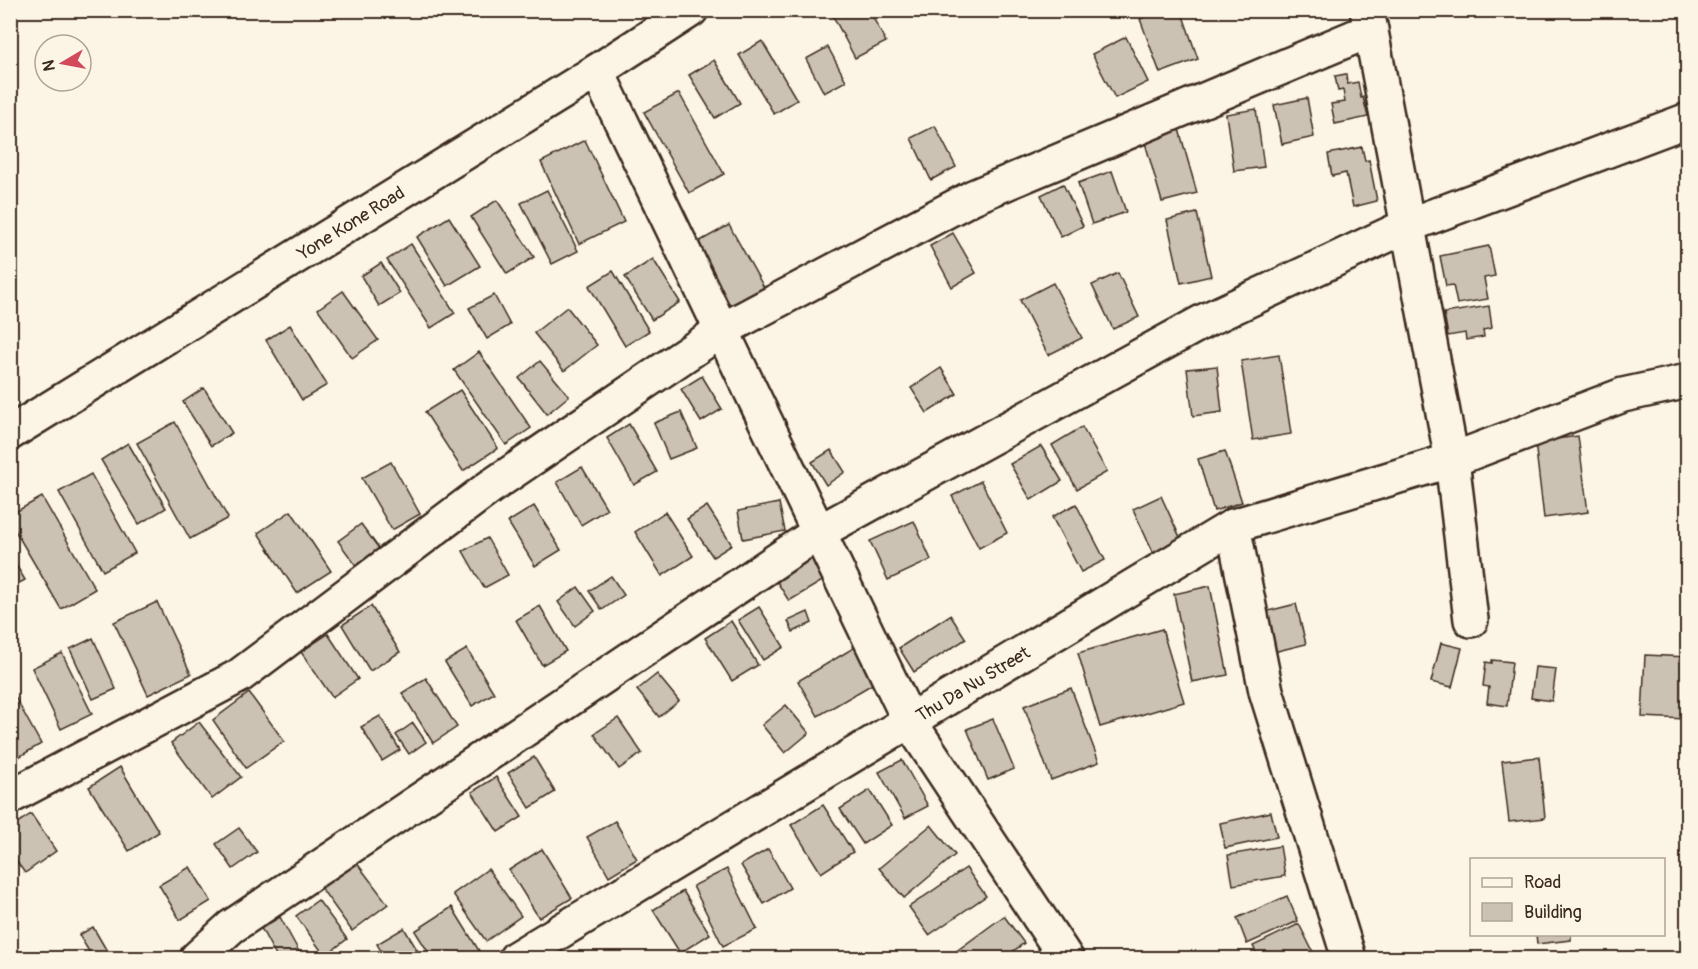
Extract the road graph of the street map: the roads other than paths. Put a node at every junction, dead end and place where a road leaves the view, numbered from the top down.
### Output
1 (691, 10) edge
2 (1369, 20) edge
3 (597, 71) junction
4 (1688, 120) edge
5 (1409, 225) junction
6 (722, 330) junction
7 (1688, 381) edge
8 (10, 433) edge
9 (1452, 460) junction
10 (1233, 526) junction
11 (819, 531) junction
12 (1471, 620) dead end
13 (910, 722) junction
14 (10, 797) edge
15 (197, 958) edge
16 (516, 958) edge
17 (1066, 958) edge
18 (1349, 958) edge

1 - 3 street, Yone Kone Road
2 - 5 street
2 - 6 street
3 - 6 street
3 - 8 street, Yone Kone Road
4 - 5 street
5 - 9 street
5 - 11 street
6 - 11 street
6 - 14 street
7 - 9 street, Thu Da Nu Street
9 - 10 street, Thu Da Nu Street
9 - 12 street
10 - 13 street, Thu Da Nu Street
10 - 18 street
11 - 13 street
11 - 15 street
13 - 16 street, Thu Da Nu Street
13 - 17 street

